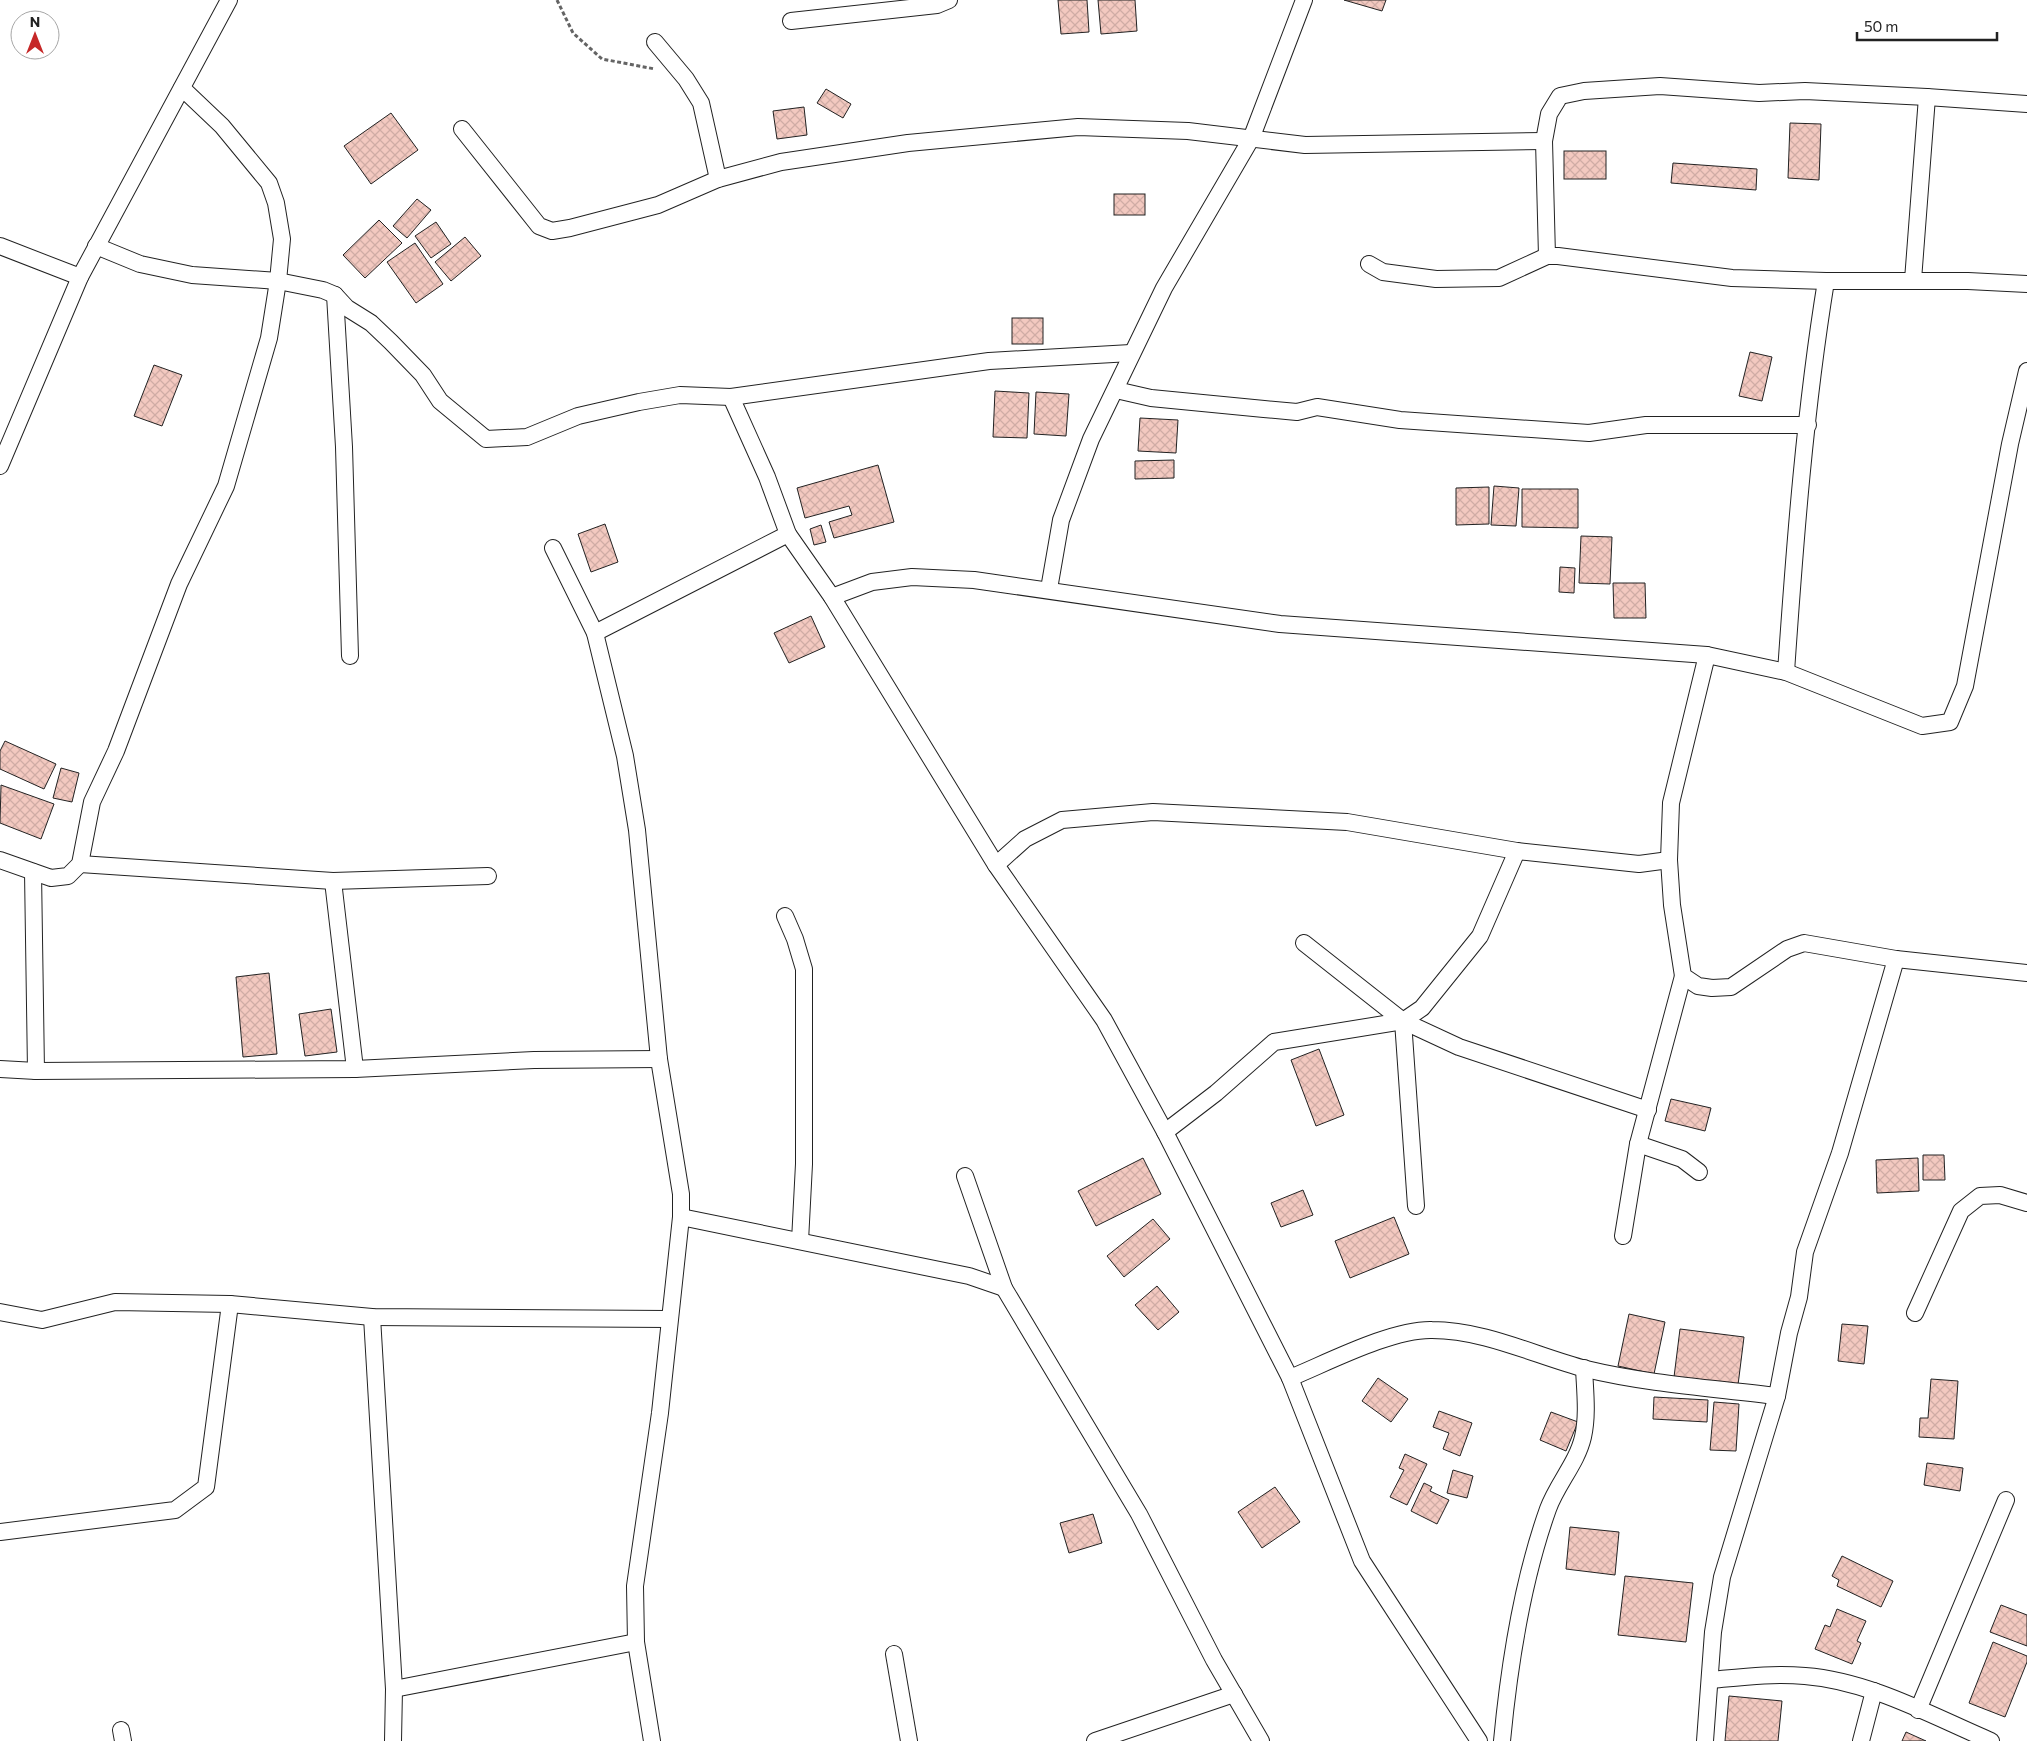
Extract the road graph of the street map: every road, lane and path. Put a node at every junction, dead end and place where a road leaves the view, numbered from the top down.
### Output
1 (229, 0) edge
2 (557, 0) edge
3 (948, 0) edge
4 (1304, 0) edge
5 (791, 21) dead end
6 (655, 42) dead end
7 (663, 70) dead end
8 (182, 88) junction
9 (1928, 97) junction
10 (2027, 104) edge
11 (462, 129) dead end
12 (1252, 139) junction
13 (1544, 141) junction
14 (718, 179) junction
15 (0, 246) edge
16 (96, 246) junction
17 (1548, 256) junction
18 (1369, 264) dead end
19 (80, 277) junction
20 (278, 280) junction
21 (1912, 280) junction
22 (1826, 281) junction
23 (2027, 284) edge
24 (335, 295) junction
25 (1131, 353) junction
26 (2027, 371) edge
27 (1116, 390) junction
28 (731, 397) junction
29 (1808, 424) junction
30 (0, 466) edge
31 (788, 534) junction
32 (553, 548) dead end
33 (1049, 589) junction
34 (832, 598) junction
35 (595, 634) junction
36 (1707, 655) junction
37 (350, 656) dead end
38 (1786, 672) junction
39 (1517, 851) junction
40 (0, 860) edge
41 (1669, 860) junction
42 (80, 864) junction
43 (996, 865) junction
44 (33, 872) junction
45 (488, 876) dead end
46 (333, 881) junction
47 (785, 916) dead end
48 (1304, 943) dead end
49 (1896, 960) junction
50 (2027, 973) edge
51 (1683, 976) junction
52 (1403, 1021) junction
53 (659, 1059) junction
54 (0, 1069) edge
55 (355, 1069) junction
56 (36, 1071) junction
57 (1648, 1110) junction
58 (1165, 1132) junction
59 (1638, 1144) junction
60 (1699, 1172) dead end
61 (965, 1176) dead end
62 (2027, 1203) edge
63 (1416, 1206) dead end
64 (681, 1217) junction
65 (1623, 1236) dead end
66 (800, 1241) junction
67 (1004, 1288) junction
68 (230, 1304) junction
69 (0, 1312) edge
70 (1915, 1313) dead end
71 (372, 1317) junction
72 (668, 1319) junction
73 (1584, 1368) junction
74 (1290, 1378) junction
75 (1777, 1396) junction
76 (2006, 1500) dead end
77 (0, 1532) edge
78 (636, 1642) junction
79 (894, 1654) dead end
80 (1710, 1680) junction
81 (394, 1689) junction
82 (1874, 1692) junction
83 (1234, 1694) junction
84 (1918, 1710) junction
85 (393, 1741) edge
86 (652, 1741) edge
87 (909, 1741) edge
88 (1095, 1741) edge
89 (1261, 1741) edge
90 (1480, 1741) edge
91 (1502, 1741) edge
92 (1706, 1741) edge
93 (1861, 1741) edge
94 (1991, 1741) edge

1 - 8 street
2 - 7 path
3 - 5 street
4 - 12 street
6 - 14 street
8 - 16 street
8 - 20 street
9 - 10 street
9 - 13 street
9 - 21 street
11 - 14 street
12 - 13 street
12 - 14 street
12 - 25 street
13 - 17 street
15 - 19 street
16 - 19 street
16 - 20 street
17 - 18 street
17 - 22 street
19 - 30 street
20 - 24 street
20 - 42 street
21 - 22 street
21 - 23 street
22 - 29 street
24 - 28 street
24 - 37 street
25 - 27 street
25 - 28 street
26 - 38 street
27 - 29 street
27 - 33 street
28 - 31 street
29 - 38 street
31 - 34 street
31 - 35 street
32 - 35 street
33 - 34 street
33 - 36 street
34 - 43 street
35 - 53 street
36 - 38 street
36 - 41 street
39 - 41 street
39 - 43 street
39 - 52 street
40 - 44 street
41 - 51 street
42 - 44 street
42 - 46 street
43 - 58 street
44 - 56 street
45 - 46 street
46 - 55 street
47 - 66 street
48 - 52 street
49 - 50 street
49 - 51 street
49 - 75 street
51 - 57 street
52 - 57 street
52 - 58 street
52 - 63 street
53 - 55 street
53 - 64 street
54 - 56 street
55 - 56 street
57 - 59 street
58 - 74 street
59 - 60 street
59 - 65 street
61 - 67 street
62 - 70 street
64 - 66 street
64 - 72 street
66 - 67 street
67 - 83 street
68 - 69 street
68 - 71 street
68 - 77 street
71 - 72 street
71 - 81 street
72 - 78 street
73 - 74 street
73 - 75 street
73 - 91 street
74 - 90 street
75 - 80 street
76 - 84 street
78 - 81 street
78 - 86 street
79 - 87 street
80 - 82 street
80 - 92 street
81 - 85 street
82 - 84 street
82 - 93 street
83 - 88 street
83 - 89 street
84 - 94 street

